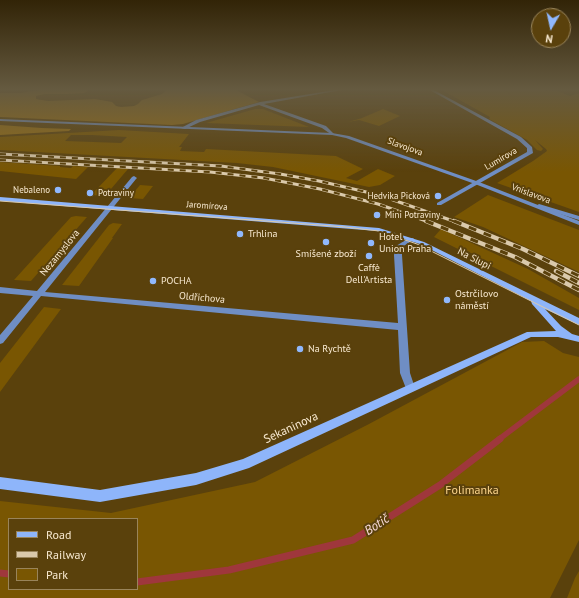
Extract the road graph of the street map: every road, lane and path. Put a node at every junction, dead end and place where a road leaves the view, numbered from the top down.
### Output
1 (212, 117) edge
2 (297, 117) edge
3 (481, 117) edge
4 (0, 120) edge
5 (183, 128) junction
6 (332, 134) junction
7 (134, 178) dead end
8 (477, 183) junction
9 (0, 199) edge
10 (439, 204) dead end
11 (539, 206) junction
12 (111, 207) junction
13 (579, 218) edge
14 (579, 223) edge
15 (411, 239) junction
16 (0, 290) edge
17 (39, 294) junction
18 (528, 297) junction
19 (579, 322) edge
20 (403, 327) junction
21 (578, 339) edge
22 (0, 341) edge
23 (410, 388) junction
24 (0, 483) edge

1 - 5 street
2 - 6 street, Slavojova
3 - 8 street, Lumírova
4 - 5 street
5 - 6 street
6 - 8 street, Slavojova
7 - 12 street, Nezamyslova
8 - 10 street, Lumírova
8 - 11 street, Vnislavova
9 - 12 main road, Jaromírova
11 - 13 street
11 - 14 street, Vnislavova
12 - 15 main road, Jaromírova
12 - 17 street, Nezamyslova
15 - 18 main road, Na Slupi
15 - 20 street
16 - 17 street, Oldřichova
17 - 20 street, Oldřichova
17 - 22 street, Nezamyslova
18 - 19 main road
18 - 21 main road
20 - 23 street
21 - 23 main road, Sekaninova
23 - 24 main road, Sekaninova

